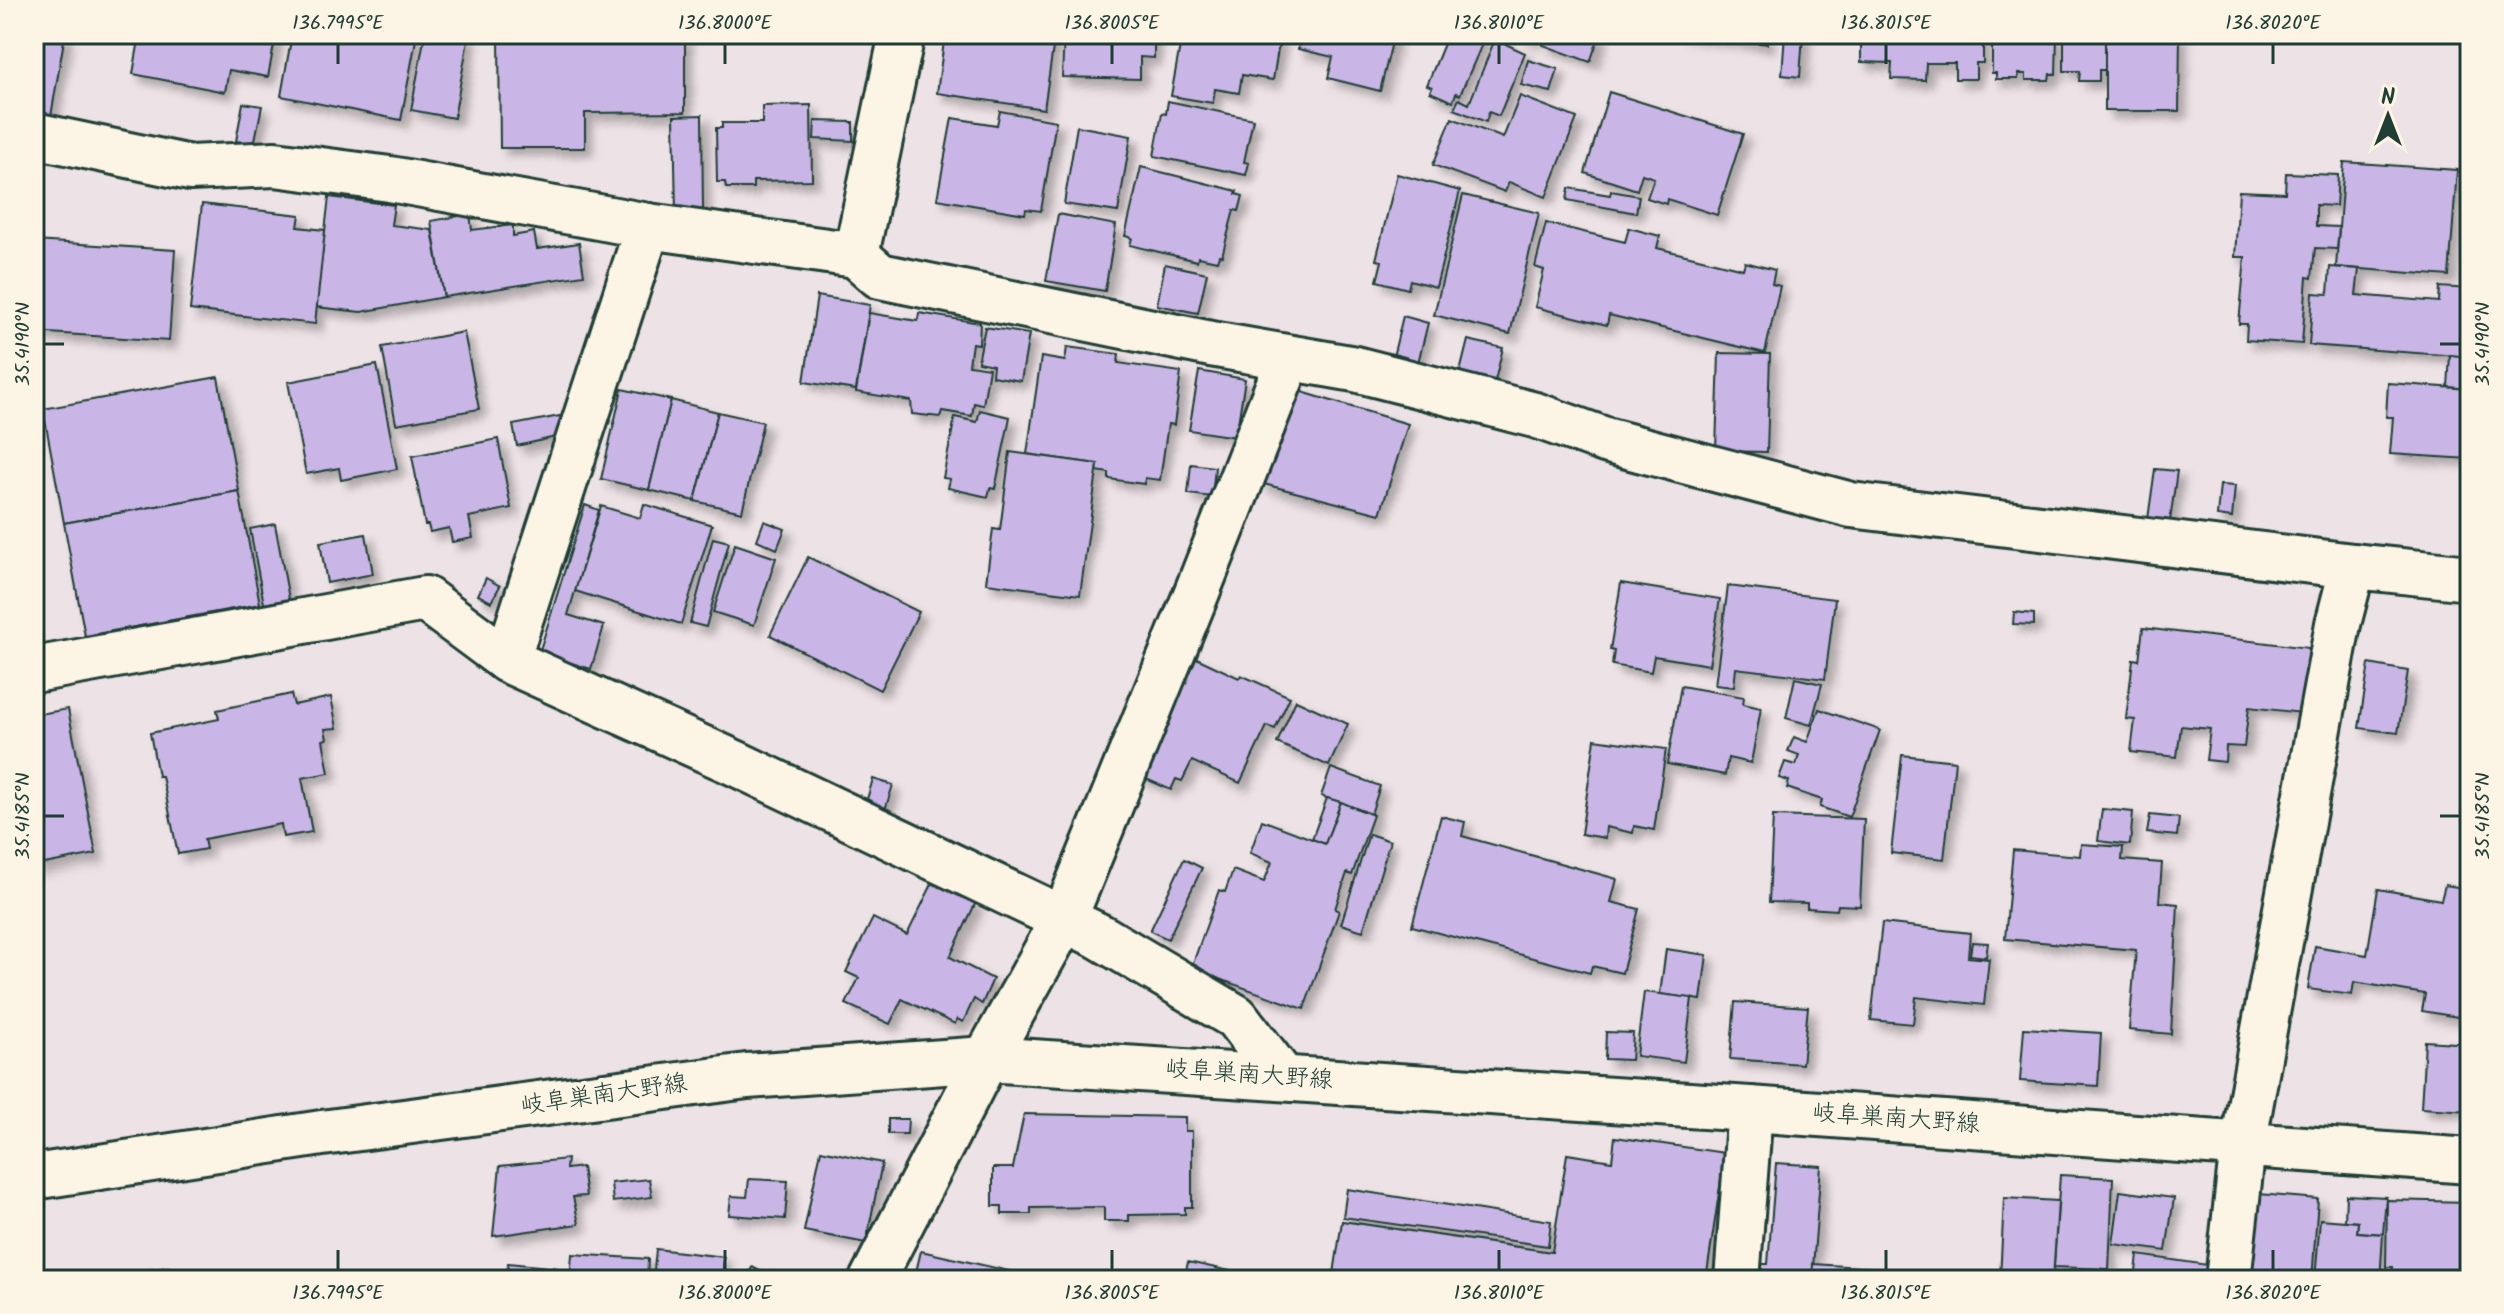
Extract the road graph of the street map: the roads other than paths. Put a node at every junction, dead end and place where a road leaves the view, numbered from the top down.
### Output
1 (902, 34) edge
2 (34, 135) edge
3 (648, 226) junction
4 (856, 255) junction
5 (1289, 358) junction
6 (2353, 566) junction
7 (2470, 578) edge
8 (507, 660) junction
9 (34, 670) edge
10 (1064, 919) junction
11 (986, 1059) junction
12 (1282, 1077) junction
13 (1750, 1109) junction
14 (2243, 1145) junction
15 (2470, 1161) edge
16 (34, 1177) edge
17 (872, 1280) edge
18 (1737, 1280) edge
19 (2228, 1280) edge

1 - 4 street
2 - 3 street
3 - 4 street
3 - 8 street
4 - 5 street
5 - 6 street
5 - 10 street
6 - 7 street
6 - 14 street
8 - 9 street
8 - 10 street
10 - 11 street
10 - 12 street
11 - 12 street, 岐阜巣南大野線
11 - 16 street, 岐阜巣南大野線
11 - 17 street
12 - 13 street, 岐阜巣南大野線
13 - 14 street, 岐阜巣南大野線
13 - 18 street
14 - 15 street, 岐阜巣南大野線
14 - 19 street

